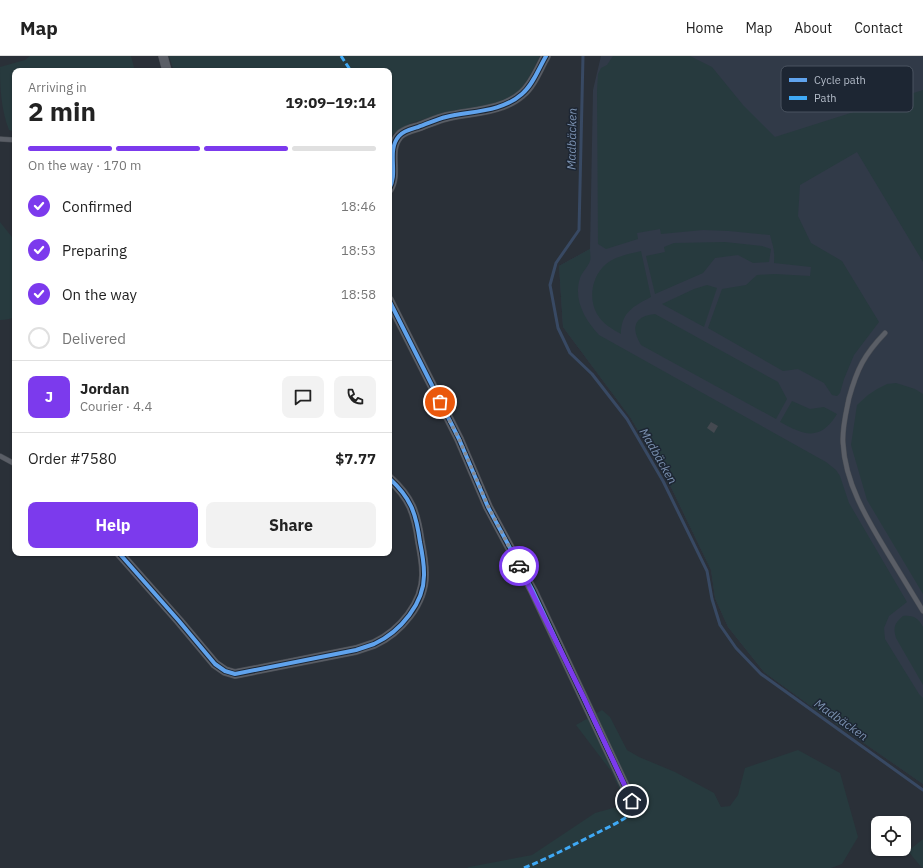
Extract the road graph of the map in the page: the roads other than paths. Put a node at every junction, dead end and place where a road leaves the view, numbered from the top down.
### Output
1 (163, 56) edge
2 (546, 56) edge
3 (167, 68) edge
4 (0, 139) edge
5 (12, 140) edge
6 (392, 152) edge
7 (392, 152) edge
8 (392, 178) edge
9 (392, 306) edge
10 (885, 333) dead end
11 (0, 456) edge
12 (12, 462) edge
13 (392, 481) edge
14 (122, 556) edge
15 (923, 611) edge
16 (632, 801) dead end

1 - 3 street
2 - 7 street
4 - 5 lane
6 - 8 street
9 - 16 street
10 - 15 lane
11 - 12 lane
13 - 14 street

